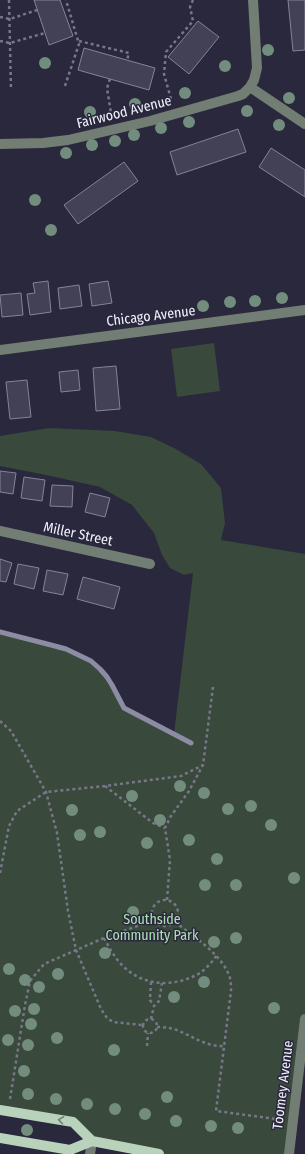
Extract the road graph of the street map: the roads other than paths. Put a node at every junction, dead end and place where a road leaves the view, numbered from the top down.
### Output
1 (253, 0) edge
2 (250, 87) junction
3 (305, 124) edge
4 (0, 144) edge
5 (305, 310) edge
6 (0, 350) edge
7 (0, 531) edge
8 (150, 564) dead end
9 (305, 1019) edge
10 (0, 1110) edge
11 (0, 1138) edge
12 (92, 1141) junction
13 (90, 1154) edge
14 (159, 1154) edge
15 (289, 1154) edge

1 - 2 street
2 - 3 street
2 - 4 street, Fairwood Avenue
5 - 6 street, Chicago Avenue
7 - 8 street, Miller Street
9 - 15 street, Toomey Avenue
12 -> 10 main road
11 - 12 main road
12 - 13 street
12 - 14 main road

